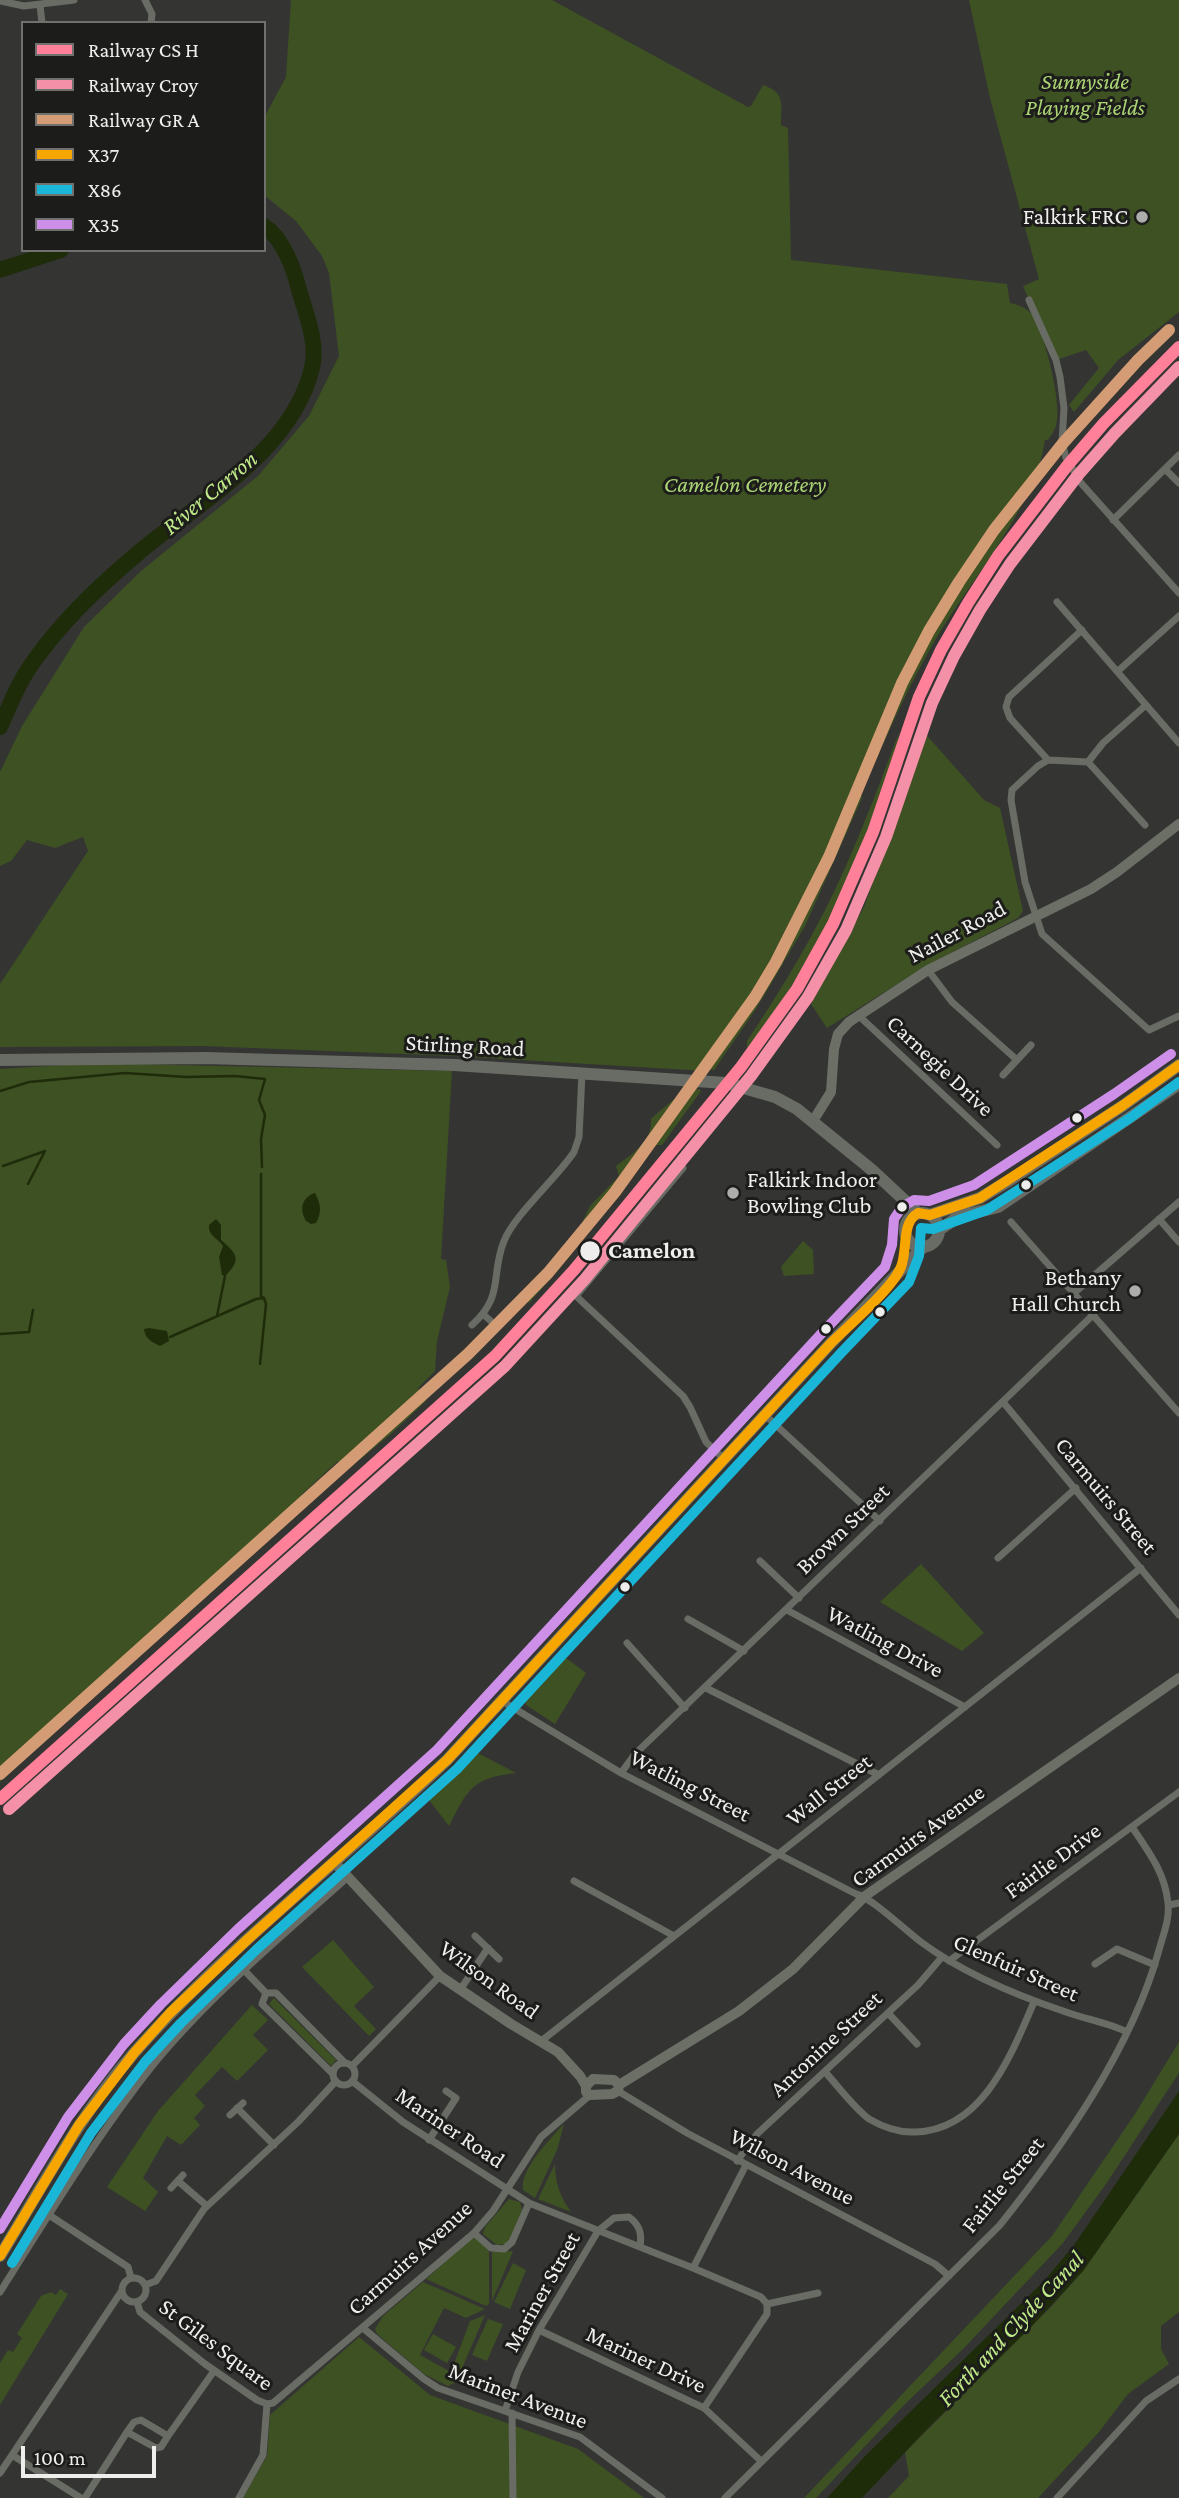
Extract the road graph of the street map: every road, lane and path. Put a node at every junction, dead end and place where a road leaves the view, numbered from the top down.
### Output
1 (74, 0) edge
2 (145, 0) edge
3 (0, 1) edge
4 (40, 5) junction
5 (42, 21) edge
6 (151, 21) edge
7 (1029, 300) dead end
8 (1179, 455) edge
9 (1165, 469) junction
10 (1179, 483) edge
11 (1113, 520) junction
12 (1179, 593) edge
13 (1057, 602) dead end
14 (1179, 616) edge
15 (1082, 630) junction
16 (1118, 671) junction
17 (1146, 705) junction
18 (1179, 743) edge
19 (1048, 760) junction
20 (1088, 762) junction
21 (1179, 824) edge
22 (1145, 825) dead end
23 (1035, 915) junction
24 (928, 970) junction
25 (858, 1015) junction
26 (1179, 1016) edge
27 (1031, 1045) dead end
28 (0, 1059) edge
29 (1017, 1060) junction
30 (1179, 1065) edge
31 (582, 1073) junction
32 (1003, 1075) dead end
33 (1179, 1081) edge
34 (1154, 1084) junction
35 (813, 1121) junction
36 (997, 1145) dead end
37 (683, 1168) dead end
38 (892, 1190) junction
39 (1179, 1202) edge
40 (924, 1214) junction
41 (1159, 1219) junction
42 (1011, 1222) dead end
43 (939, 1230) junction
44 (906, 1231) junction
45 (1179, 1242) edge
46 (923, 1247) junction
47 (900, 1271) junction
48 (1074, 1293) junction
49 (1094, 1314) junction
50 (484, 1315) junction
51 (493, 1323) dead end
52 (472, 1325) dead end
53 (1003, 1402) junction
54 (1179, 1413) edge
55 (766, 1416) junction
56 (725, 1460) junction
57 (1076, 1489) junction
58 (880, 1521) junction
59 (998, 1558) dead end
60 (761, 1561) dead end
61 (1141, 1568) junction
62 (799, 1598) junction
63 (787, 1610) junction
64 (1179, 1615) edge
65 (688, 1619) dead end
66 (627, 1643) dead end
67 (744, 1651) junction
68 (1179, 1678) edge
69 (706, 1688) junction
70 (502, 1701) junction
71 (965, 1707) junction
72 (685, 1708) junction
73 (621, 1773) junction
74 (879, 1775) junction
75 (1179, 1792) edge
76 (1132, 1827) junction
77 (780, 1853) junction
78 (334, 1862) junction
79 (348, 1877) junction
80 (574, 1881) dead end
81 (865, 1896) junction
82 (1179, 1903) edge
83 (1169, 1905) junction
84 (475, 1936) dead end
85 (674, 1936) junction
86 (488, 1948) junction
87 (499, 1959) dead end
88 (945, 1959) junction
89 (1095, 1964) dead end
90 (1155, 1965) junction
91 (244, 1970) junction
92 (440, 1976) junction
93 (460, 1990) junction
94 (266, 1993) junction
95 (1034, 2002) junction
96 (888, 2013) junction
97 (1127, 2032) junction
98 (540, 2042) junction
99 (917, 2044) dead end
100 (349, 2065) junction
101 (825, 2072) junction
102 (334, 2078) junction
103 (352, 2081) junction
104 (589, 2087) junction
105 (619, 2088) junction
106 (446, 2091) dead end
107 (230, 2115) dead end
108 (429, 2140) junction
109 (274, 2145) junction
110 (737, 2161) junction
111 (746, 2165) junction
112 (172, 2188) dead end
113 (508, 2189) junction
114 (529, 2203) junction
115 (207, 2206) junction
116 (50, 2215) junction
117 (598, 2231) junction
118 (474, 2233) junction
119 (640, 2248) junction
120 (0, 2256) edge
121 (693, 2267) junction
122 (949, 2276) junction
123 (131, 2278) junction
124 (145, 2285) junction
125 (0, 2292) edge
126 (121, 2292) junction
127 (818, 2293) dead end
128 (137, 2302) junction
129 (767, 2304) junction
130 (363, 2328) junction
131 (539, 2330) junction
132 (214, 2371) junction
133 (1179, 2379) edge
134 (267, 2404) junction
135 (704, 2408) junction
136 (509, 2412) junction
137 (127, 2432) junction
138 (168, 2436) junction
139 (12, 2455) junction
140 (761, 2461) junction
141 (0, 2473) edge
142 (83, 2498) edge
143 (239, 2498) edge
144 (513, 2498) edge
145 (662, 2498) edge
146 (725, 2498) edge
147 (1057, 2498) edge

1 - 4 street
2 - 6 street
3 - 4 street
4 - 5 street
7 - 11 street
8 - 9 street
9 - 10 street
9 - 11 street
11 - 12 street
13 - 15 street
14 - 16 street
15 - 16 street
15 - 19 street
16 - 17 street
17 - 18 street
17 - 20 street
19 - 20 street
19 - 23 street
20 - 22 street
21 - 23 street, Nailer Road
23 - 24 street, Nailer Road
23 - 26 street
24 - 25 street, Nailer Road
24 - 29 street
25 - 35 street, Nailer Road
25 - 36 street, Carnegie Drive
27 - 29 street
28 - 31 main road, Stirling Road
29 - 32 street
30 - 34 main road
31 - 35 main road, Stirling Road
31 - 50 street
33 - 34 main road
33 - 43 main road
34 - 40 main road
35 - 38 main road, Stirling Road
37 - 56 street
38 - 40 main road, Stirling Road
38 - 44 main road, Stirling Road
39 - 41 street
40 - 43 main road
40 - 44 main road
41 - 45 street
41 - 48 street
42 - 48 street
43 - 46 main road
44 - 46 main road
44 - 47 main road
46 - 47 main road
47 - 55 main road
48 - 49 street
49 - 53 street, Brown Street
49 - 54 street
50 - 51 street
50 - 52 street
53 - 57 street, Carmuirs Street
53 - 58 street, Brown Street
55 - 56 main road
55 - 58 street
56 - 70 main road
57 - 59 street
57 - 61 street, Carmuirs Street
58 - 62 street, Brown Street
60 - 62 street
61 - 64 street, Carmuirs Street
61 - 71 street, Wall Street
62 - 63 street, Brown Street
63 - 67 street, Brown Street
63 - 71 street, Watling Drive
65 - 67 street
66 - 72 street
67 - 69 street, Brown Street
68 - 81 street, Carmuirs Avenue
69 - 72 street, Brown Street
69 - 74 street
70 - 73 street, Watling Street
70 - 78 main road
71 - 74 street, Wall Street
72 - 73 street, Brown Street
73 - 77 street, Watling Street
74 - 77 street, Wall Street
75 - 76 street, Fairlie Drive
76 - 83 street, Fairlie Street
76 - 88 street, Fairlie Drive
77 - 81 street, Watling Street
77 - 85 street, Wall Street
78 - 79 street, Wilson Road
78 - 120 main road
79 - 91 street
79 - 92 street, Wilson Road
80 - 85 street
81 - 88 street, Glenfuir Street
81 - 105 street, Carmuirs Avenue
82 - 83 street
83 - 90 street, Fairlie Street
84 - 86 street
85 - 98 street, Wall Street
86 - 87 street
86 - 93 street
88 - 95 street, Glenfuir Street
88 - 96 street, Antonine Street
89 - 90 street
90 - 97 street, Fairlie Street
91 - 94 street
91 - 116 street
92 - 93 street, Wilson Road
92 - 100 street
93 - 98 street, Wilson Road
94 - 100 street
94 - 102 street
95 - 97 street, Glenfuir Street
95 - 101 street
96 - 99 street
96 - 101 street, Antonine Street
97 - 122 street, Fairlie Street
98 - 104 street, Wilson Road
100 - 102 street
100 - 103 street
101 - 110 street, Antonine Street
102 - 103 street
102 - 109 street
103 - 108 street, Mariner Road
104 - 105 street
104 - 113 street, Carmuirs Avenue
105 - 110 street, Wilson Avenue
106 - 108 street
107 - 109 street
108 - 113 street, Mariner Road
109 - 115 street
110 - 111 street, Wilson Avenue
111 - 121 street
111 - 122 street, Wilson Avenue
112 - 115 street
113 - 114 street, Mariner Road
113 - 118 street, Carmuirs Avenue
114 - 117 street, Mariner Road
114 - 118 street
115 - 124 street
116 - 123 street
116 - 125 street
117 - 119 street, Mariner Road
117 - 119 street
117 - 131 street, Mariner Street
118 - 130 street, Carmuirs Avenue
119 - 121 street, Mariner Road
121 - 129 street, Mariner Road
122 - 140 street, Fairlie Street
123 - 124 street
123 - 126 street
124 - 128 street
126 - 128 street
126 - 139 street
127 - 129 street
128 - 132 street, St Giles Square
129 - 135 street
130 - 134 street, Carmuirs Avenue
130 - 136 street, Mariner Avenue
131 - 135 street, Mariner Drive
131 - 136 street, Mariner Street
132 - 134 street, St Giles Square
132 - 138 street
133 - 147 street
134 - 143 street, St Giles Square
135 - 140 street, Mariner Drive
136 - 144 street, Mariner Street
136 - 145 street, Mariner Avenue
137 - 138 street
137 - 138 street
137 - 142 street
139 - 141 street
139 - 142 street
140 - 146 street, Fairlie Street

